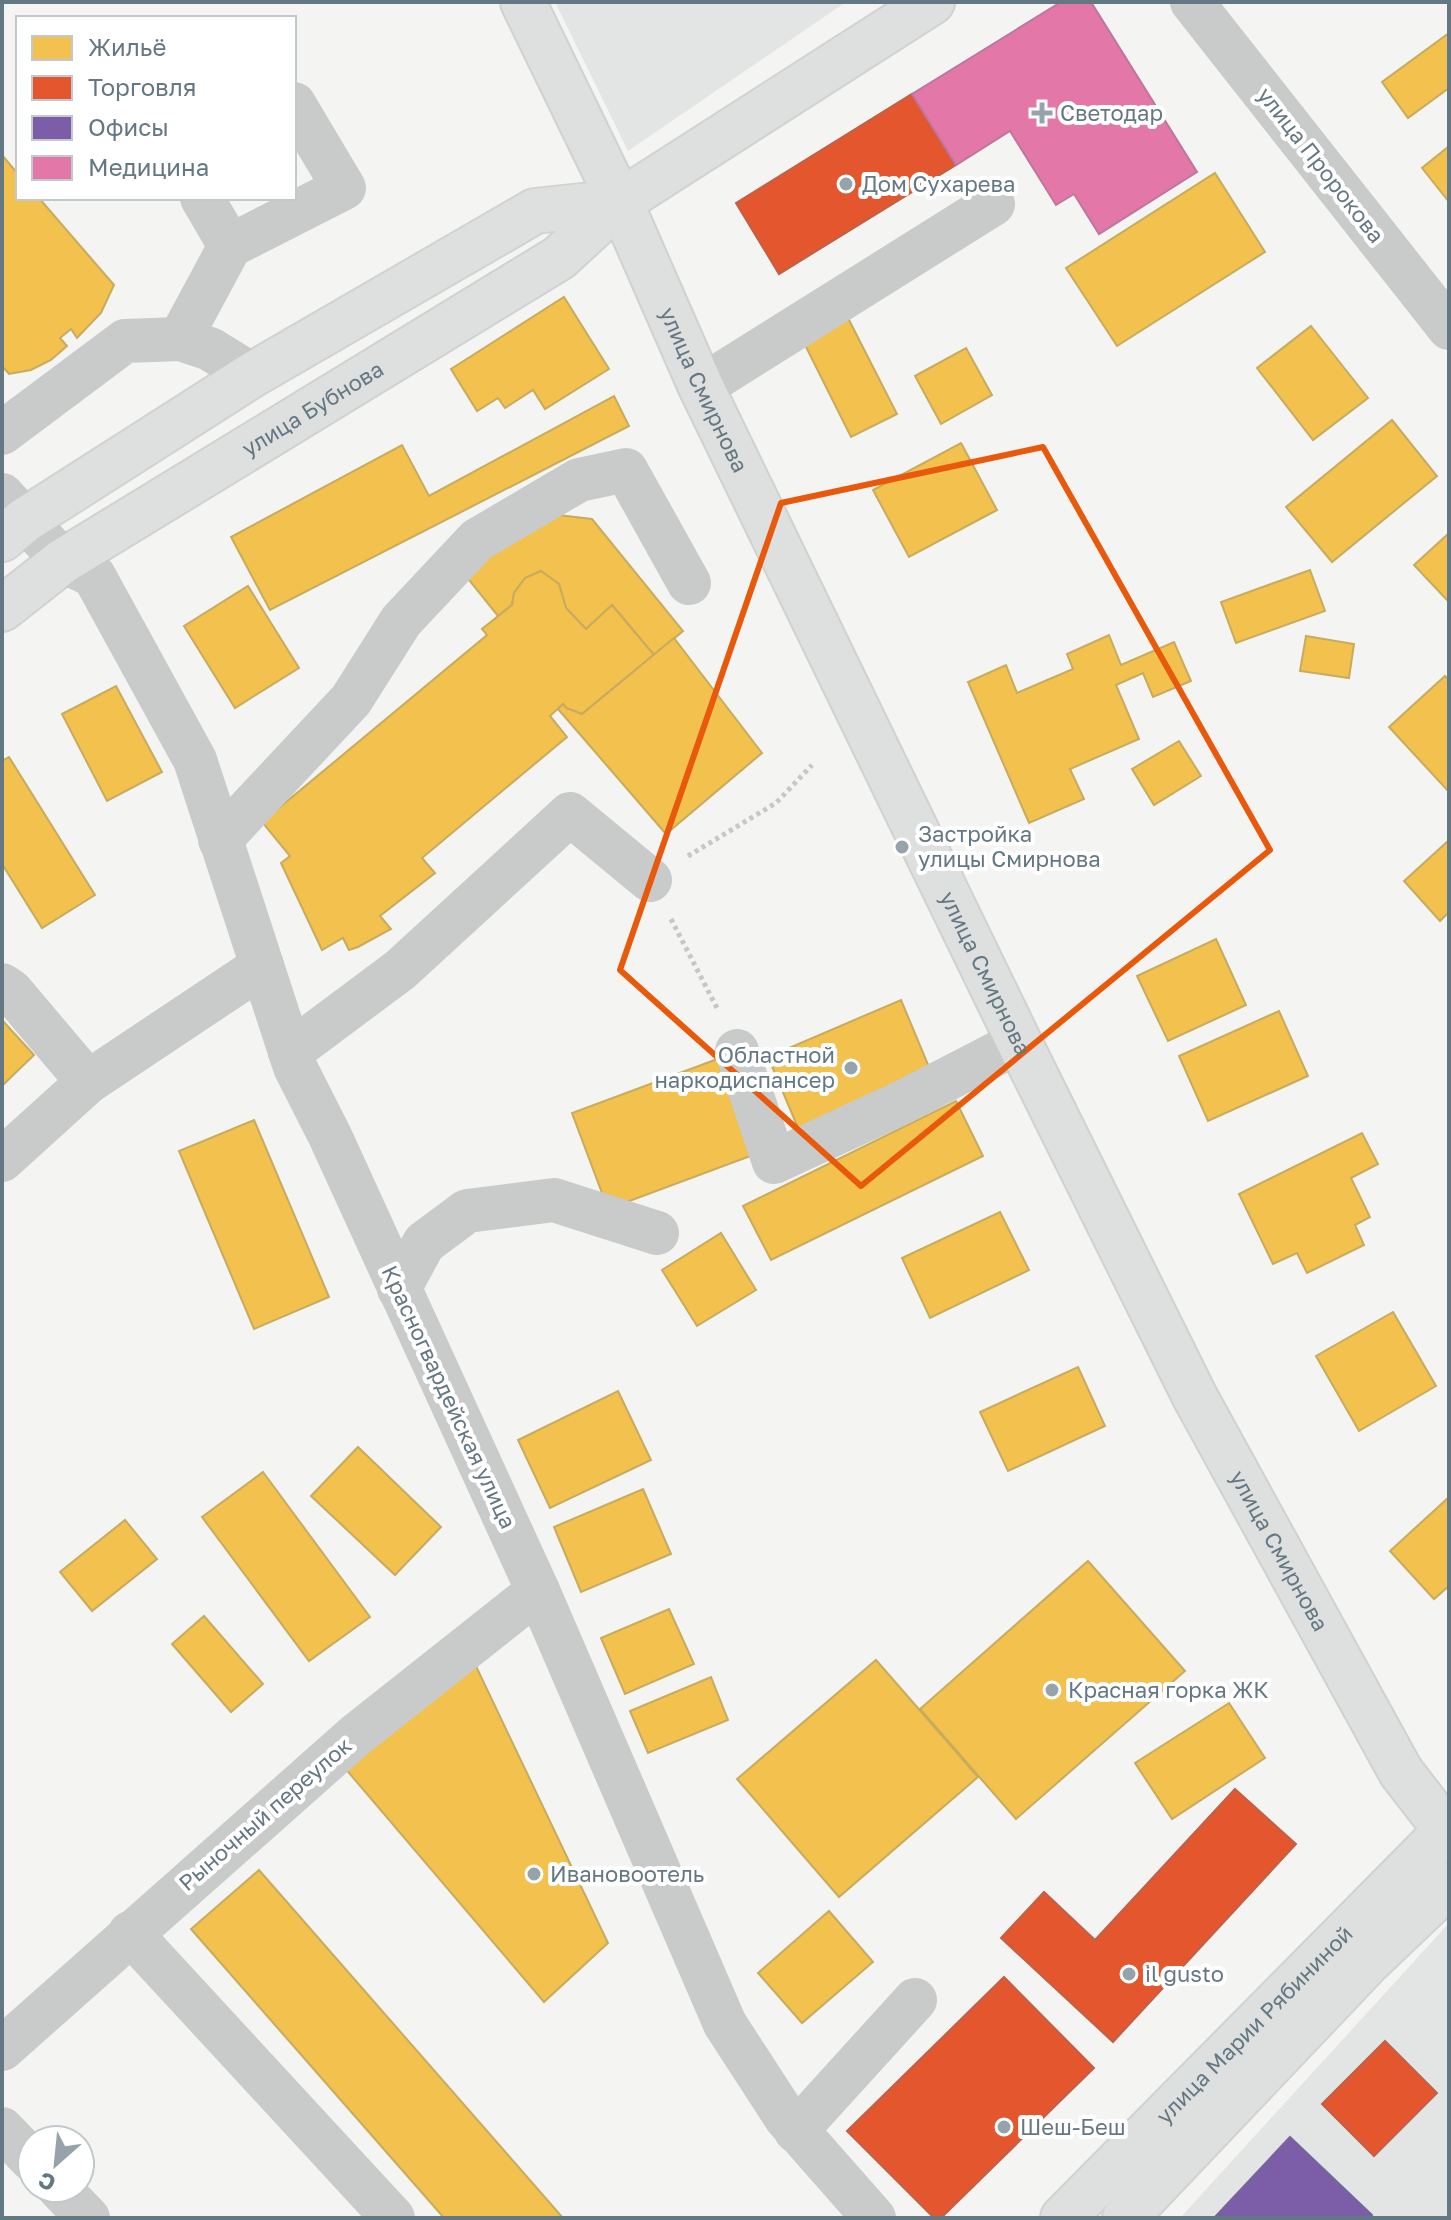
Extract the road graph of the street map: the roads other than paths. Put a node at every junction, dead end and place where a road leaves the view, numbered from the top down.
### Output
1 (932, 2) edge
2 (1192, 2) edge
3 (530, 5) edge
4 (296, 107) edge
5 (203, 200) edge
6 (620, 202) junction
7 (993, 204) dead end
8 (230, 246) junction
9 (1449, 328) edge
10 (180, 339) junction
11 (252, 375) junction
12 (701, 387) junction
13 (2, 433) edge
14 (10, 518) edge
15 (63, 561) junction
16 (689, 583) dead end
17 (2, 609) edge
18 (220, 840) junction
19 (650, 880) road end
20 (262, 966) junction
21 (2, 985) edge
22 (1019, 1042) junction
23 (737, 1051) road end
24 (290, 1052) junction
25 (88, 1082) junction
26 (2, 1160) edge
27 (657, 1233) dead end
28 (399, 1289) junction
29 (538, 1591) junction
30 (1448, 1831) edge
31 (1449, 1885) edge
32 (130, 1933) junction
33 (915, 2000) dead end
34 (3, 2046) edge
35 (2, 2129) edge
36 (796, 2131) junction
37 (16, 2143) edge
38 (393, 2218) edge
39 (874, 2218) edge
40 (1063, 2218) edge
41 (1125, 2218) edge

1 - 6 main road, улица Бубнова
2 - 9 street, улица Пророкова
3 - 6 main road, улица Смирнова
4 - 8 street
5 - 8 street
6 - 11 main road, улица Бубнова
6 - 12 main road, улица Смирнова
6 - 15 main road, улица Бубнова
7 - 12 street
8 - 10 street
10 - 11 street
10 - 13 street
11 - 14 main road, улица Бубнова
12 - 22 main road, улица Смирнова
14 - 15 street, Красногвардейская улица
15 - 17 main road, улица Бубнова
15 - 18 street, Красногвардейская улица
16 - 18 street
18 - 20 street, Красногвардейская улица
19 - 24 street
20 - 24 street, Красногвардейская улица
20 - 25 street
21 - 25 street
22 - 23 street
22 - 30 main road, улица Смирнова
24 - 28 street, Красногвардейская улица
25 - 26 street
27 - 28 street
28 - 29 street, Красногвардейская улица
29 - 32 street, Рыночный переулок
29 - 36 street, Красногвардейская улица
30 - 40 main road, улица Марии Рябининой
31 - 41 main road, улица Марии Рябининой
32 - 34 street, Рыночный переулок
32 - 38 street
33 - 36 street
35 - 37 street
36 - 39 street, Красногвардейская улица

